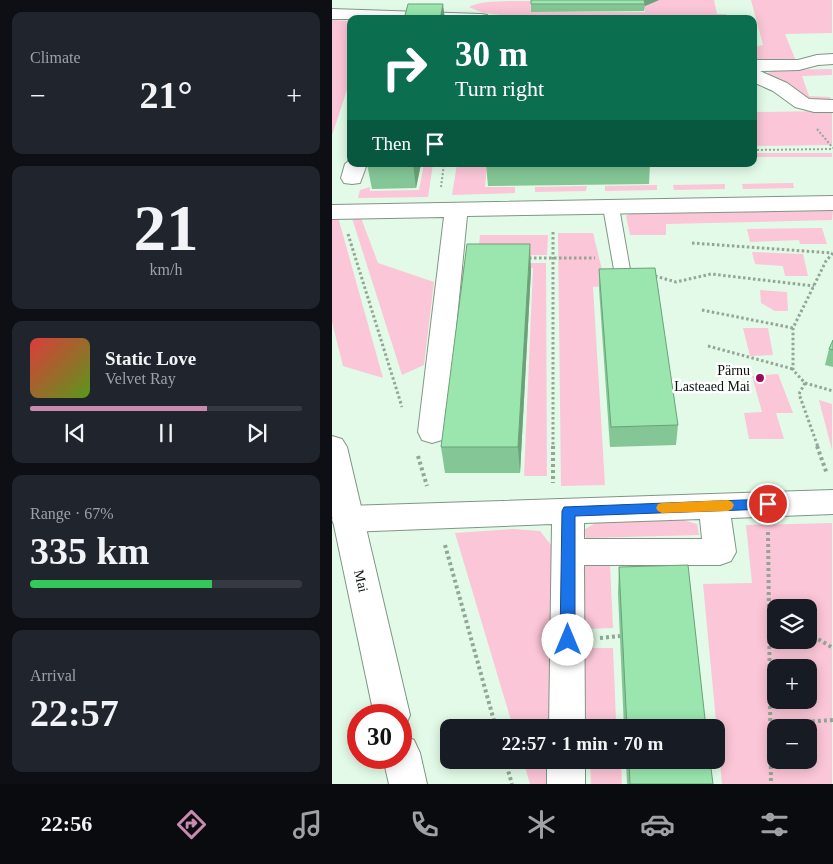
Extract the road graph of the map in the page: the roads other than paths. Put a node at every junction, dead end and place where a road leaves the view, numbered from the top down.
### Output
1 (463, 0) edge
2 (422, 8) edge
3 (332, 14) edge
4 (351, 15) edge
5 (396, 15) edge
6 (454, 15) edge
7 (463, 15) edge
8 (832, 59) edge
9 (757, 66) edge
10 (757, 77) edge
11 (832, 106) edge
12 (832, 203) edge
13 (610, 207) junction
14 (456, 210) junction
15 (332, 212) edge
16 (621, 268) edge
17 (432, 432) dead end
18 (332, 447) edge
19 (831, 491) edge
20 (714, 506) junction
21 (561, 511) junction
22 (347, 518) junction
23 (568, 552) junction
24 (389, 704) edge
25 (567, 719) edge
26 (405, 769) edge
27 (566, 769) edge
28 (408, 784) edge
29 (566, 784) edge

1 - 7 street
2 - 5 street
2 - 6 street
3 - 4 street
8 - 9 street
10 - 11 street
12 - 13 street
13 - 14 street
13 - 16 lane
14 - 15 street
14 - 17 street
18 - 22 street, Mai
19 - 20 street
20 - 21 street
20 - 23 street
21 - 22 street
21 - 23 street
22 - 24 street, Mai
23 - 25 street
26 - 28 street
27 - 29 street

